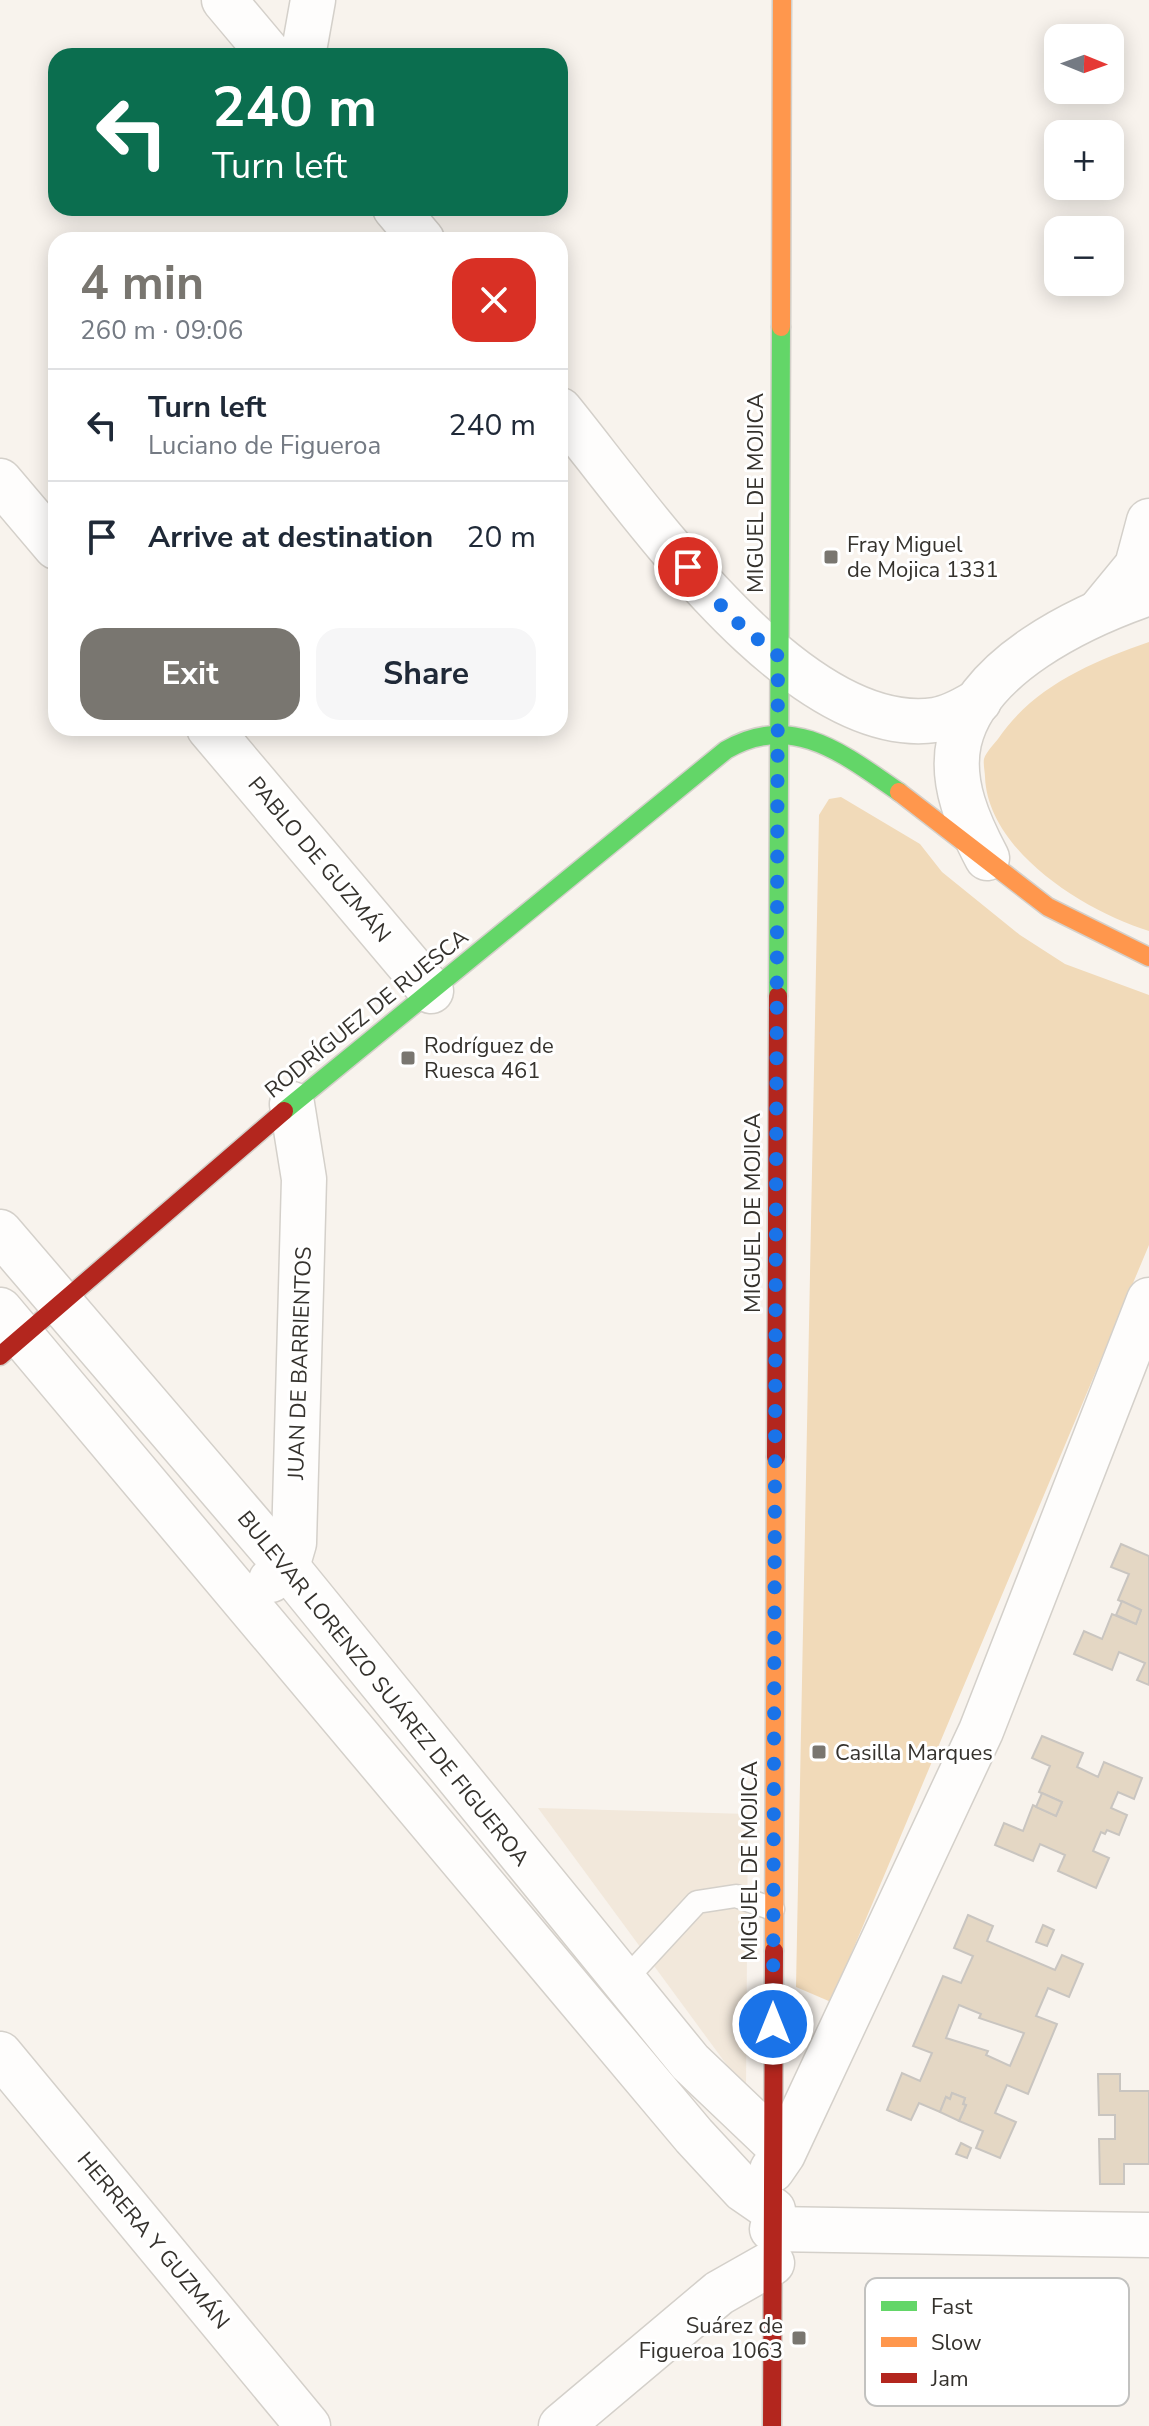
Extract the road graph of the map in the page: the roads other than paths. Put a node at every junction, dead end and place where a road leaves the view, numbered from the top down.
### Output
1 (224, 0) edge
2 (313, 0) edge
3 (782, 0) edge
4 (264, 48) edge
5 (306, 48) edge
6 (402, 216) edge
7 (415, 232) edge
8 (568, 420) edge
9 (0, 481) edge
10 (1149, 521) edge
11 (48, 538) edge
12 (1149, 593) edge
13 (1098, 613) junction
14 (778, 656) junction
15 (979, 701) junction
16 (778, 735) junction
17 (216, 736) edge
18 (987, 858) junction
19 (1149, 957) edge
20 (431, 991) junction
21 (292, 1104) junction
22 (0, 1232) edge
23 (1149, 1300) edge
24 (60, 1304) junction
25 (7, 1335) edge
26 (287, 1567) junction
27 (246, 1603) junction
28 (773, 1909) junction
29 (624, 1981) junction
30 (0, 2054) edge
31 (772, 2202) junction
32 (1149, 2235) edge
33 (308, 2426) edge
34 (561, 2426) edge
35 (772, 2426) edge

1 - 4 street
2 - 5 street
3 - 14 street, MIGUEL DE MOJICA
6 - 7 street
8 - 14 street
9 - 11 street
10 - 13 street
12 - 13 street
13 - 15 street
14 - 15 street
14 - 16 street, MIGUEL DE MOJICA
15 - 18 street
16 - 18 street, RODRÍGUEZ DE RUESCA
16 - 20 street, RODRÍGUEZ DE RUESCA
16 - 28 street, MIGUEL DE MOJICA
17 - 20 street, PABLO DE GUZMÁN
18 - 19 street, RODRÍGUEZ DE RUESCA
20 - 21 street, RODRÍGUEZ DE RUESCA
21 - 24 street, RODRÍGUEZ DE RUESCA
21 - 26 street, JUAN DE BARRIENTOS
22 - 24 street, BULEVAR LORENZO SUÁREZ DE FIGUEROA
23 - 31 street
24 - 25 street, RODRÍGUEZ DE RUESCA
24 - 26 street, BULEVAR LORENZO SUÁREZ DE FIGUEROA
25 - 27 street
26 - 27 street
26 - 29 street, BULEVAR LORENZO SUÁREZ DE FIGUEROA
27 - 31 street
28 - 29 lane
28 - 31 street, MIGUEL DE MOJICA
29 - 31 street, BULEVAR LORENZO SUÁREZ DE FIGUEROA
30 - 33 street, HERRERA Y GUZMÁN
31 - 32 street
31 - 34 street
31 - 35 street, MIGUEL DE MOJICA

